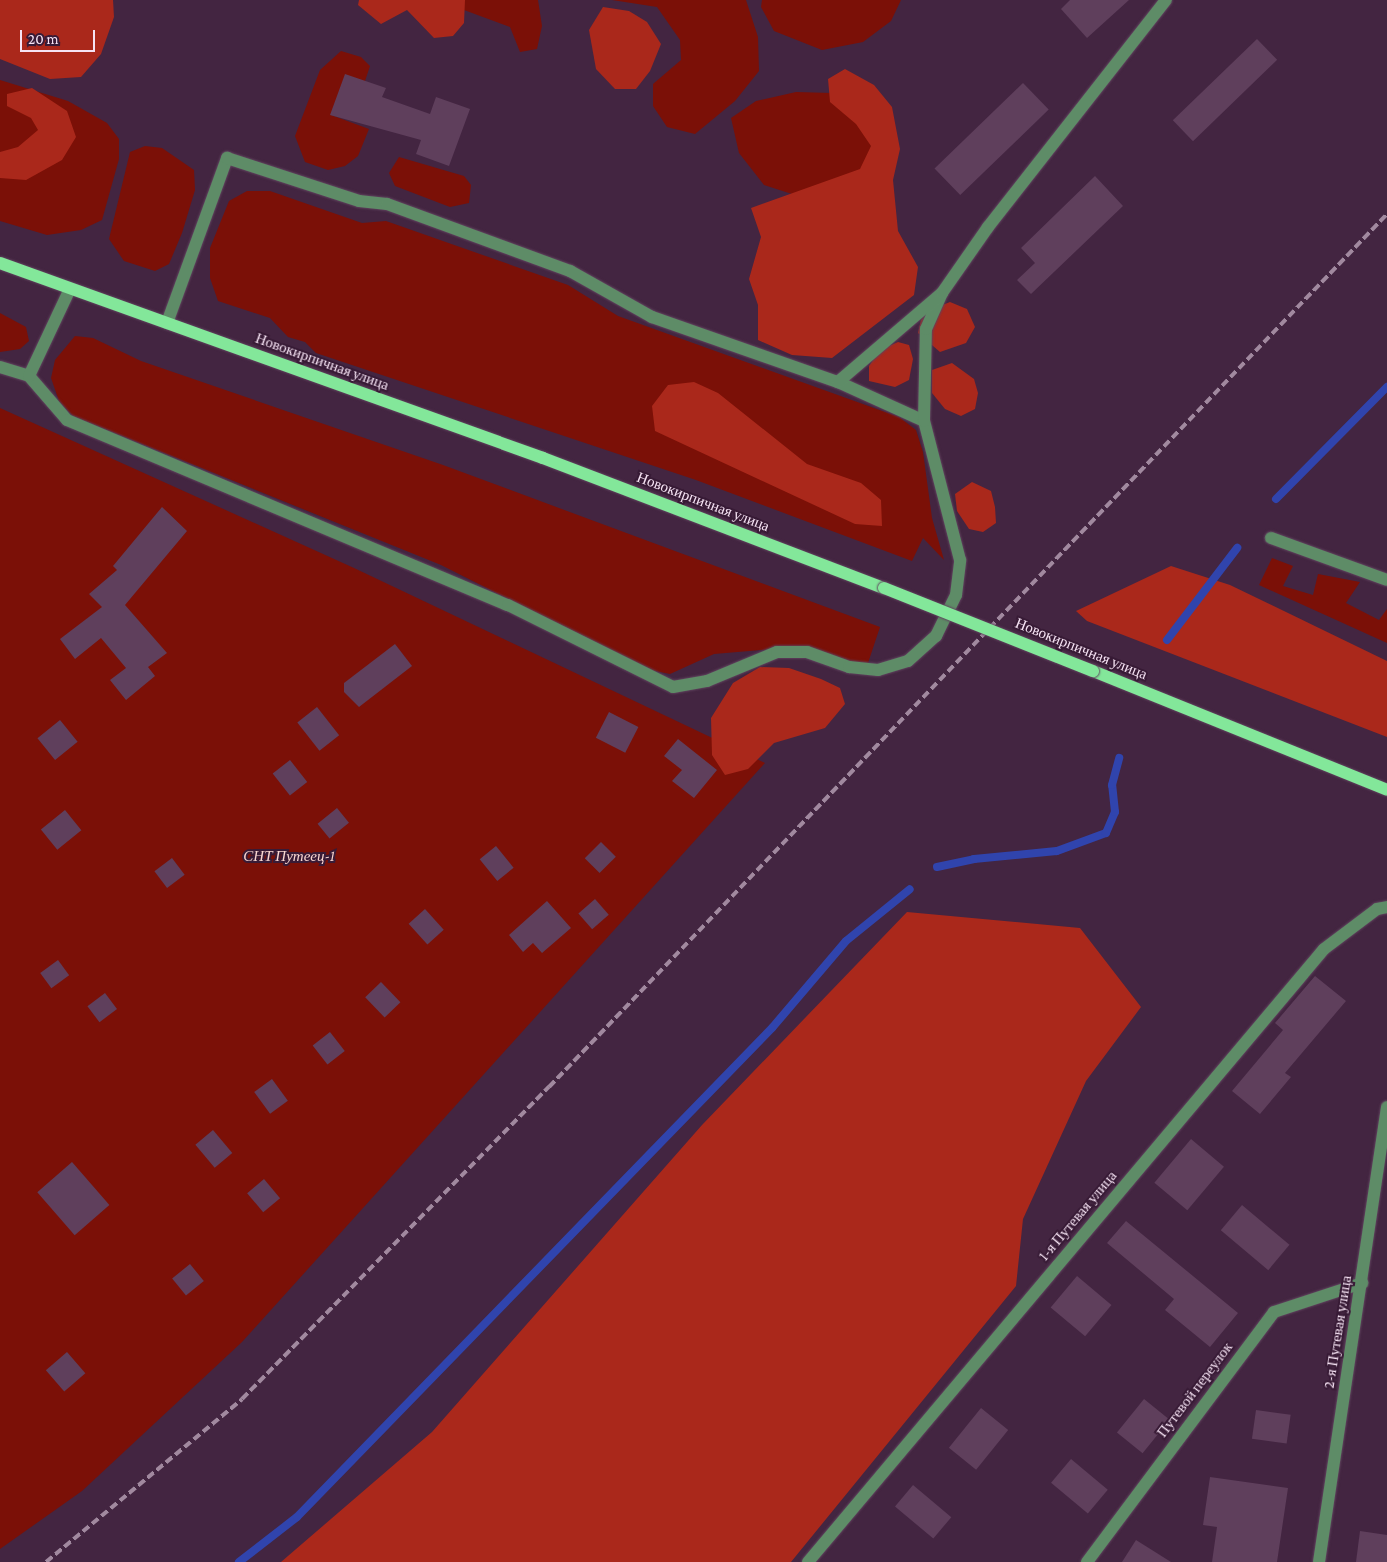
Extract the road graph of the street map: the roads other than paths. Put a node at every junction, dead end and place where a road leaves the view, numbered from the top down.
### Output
1 (1166, 0) edge
2 (0, 263) edge
3 (70, 289) junction
4 (942, 294) junction
5 (167, 323) junction
6 (0, 367) edge
7 (29, 376) junction
8 (838, 382) junction
9 (924, 421) junction
10 (1271, 538) dead end
11 (1387, 580) edge
12 (1387, 790) edge
13 (1387, 907) edge
14 (1387, 1107) edge
15 (1362, 1283) junction
16 (808, 1562) edge
17 (1087, 1562) edge
18 (1319, 1562) edge

1 - 4 street
2 - 3 main road, Новокирпичная улица
3 - 5 main road, Новокирпичная улица
3 - 7 street
4 - 8 street
4 - 9 street
5 - 8 street
5 - 12 main road, Новокирпичная улица, bridge
6 - 7 street
7 - 9 street
8 - 9 street
10 - 11 street
13 - 16 street, 1-я Путевая улица
14 - 15 street, 2-я Путевая улица
15 - 17 street, Путевой переулок
15 - 18 street, 2-я Путевая улица

